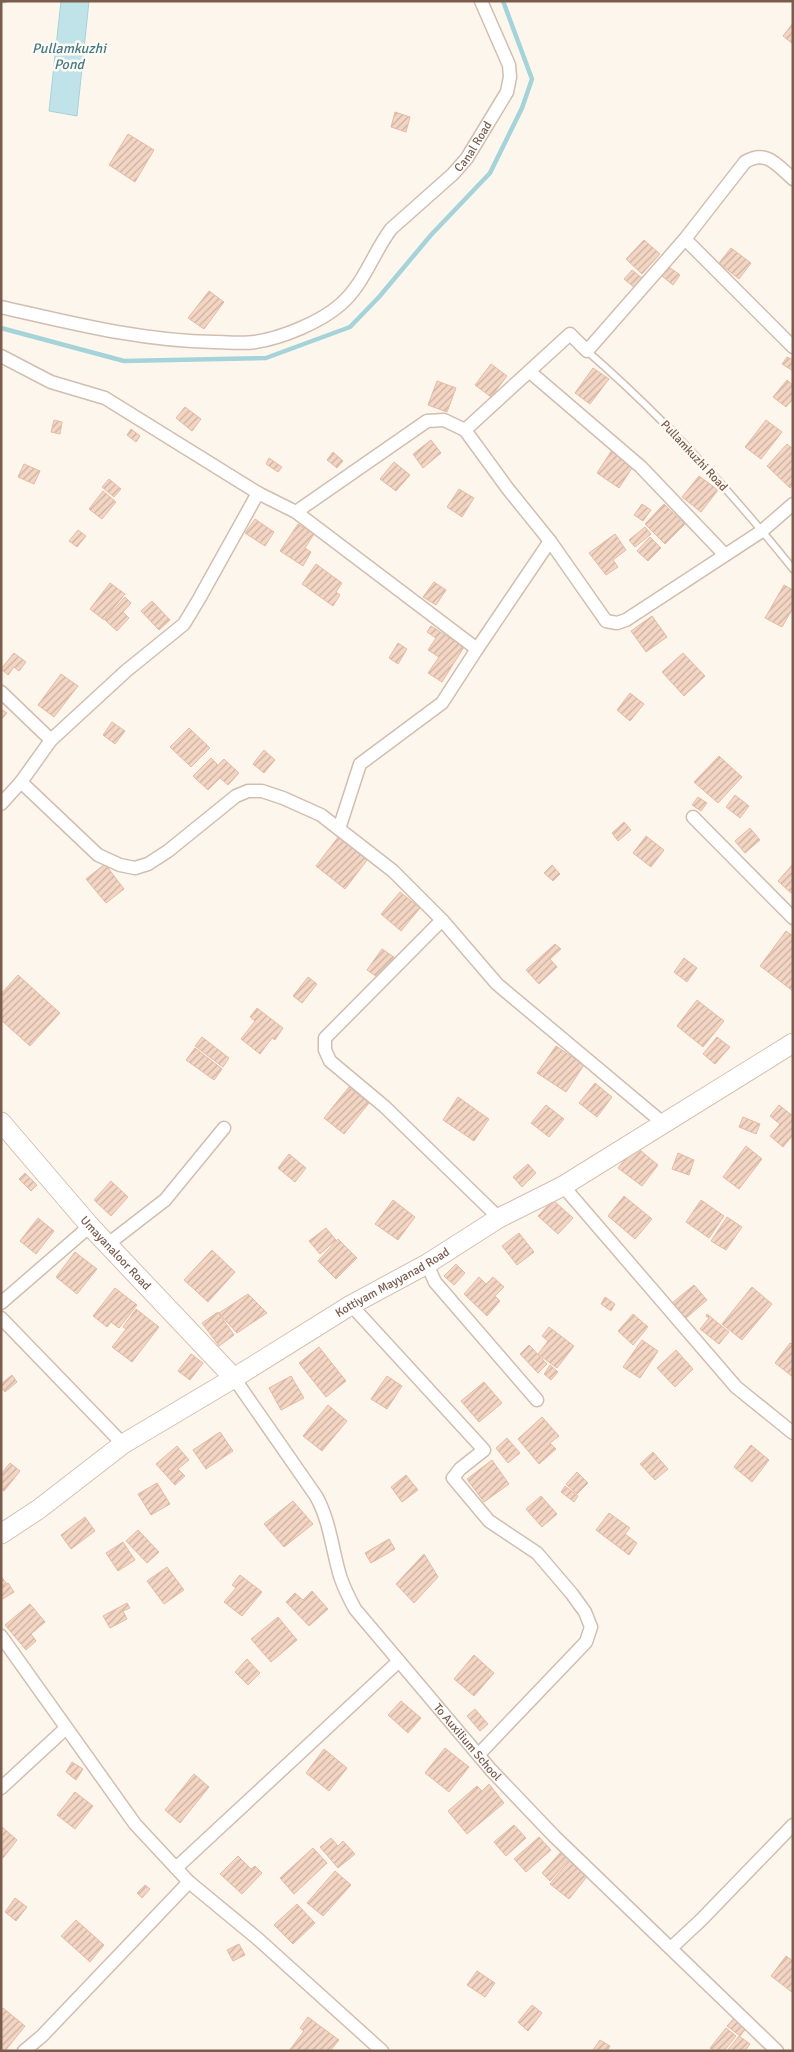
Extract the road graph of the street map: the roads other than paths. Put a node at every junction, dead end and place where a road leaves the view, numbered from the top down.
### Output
1 (481, 1) edge
2 (793, 179) edge
3 (685, 239) junction
4 (1, 307) edge
5 (793, 347) edge
6 (587, 351) junction
7 (1, 356) edge
8 (530, 372) junction
9 (465, 430) junction
10 (258, 493) junction
11 (793, 504) edge
12 (296, 512) junction
13 (762, 531) junction
14 (550, 541) junction
15 (725, 555) junction
16 (793, 569) edge
17 (476, 649) junction
18 (1, 692) edge
19 (51, 740) junction
20 (21, 782) junction
21 (1, 804) edge
22 (693, 817) dead end
23 (339, 829) junction
24 (793, 918) edge
25 (442, 920) junction
26 (793, 1043) edge
27 (1, 1122) edge
28 (663, 1123) junction
29 (224, 1128) dead end
30 (563, 1186) junction
31 (499, 1218) junction
32 (90, 1226) junction
33 (108, 1244) junction
34 (427, 1264) junction
35 (1, 1303) edge
36 (351, 1305) junction
37 (1, 1318) edge
38 (234, 1378) junction
39 (537, 1400) dead end
40 (793, 1433) edge
41 (123, 1444) junction
42 (1, 1534) edge
43 (1, 1636) edge
44 (399, 1661) junction
45 (66, 1728) junction
46 (479, 1754) junction
47 (1, 1788) edge
48 (793, 1825) edge
49 (176, 1868) junction
50 (189, 1882) junction
51 (671, 1948) junction
52 (24, 2051) edge
53 (382, 2051) edge
54 (777, 2051) edge

1 - 4 street, Canal Road
2 - 3 street
3 - 5 street
3 - 6 street
6 - 8 street
6 - 13 lane, Pullamkuzhi Road
7 - 10 street
8 - 9 street
8 - 15 street
9 - 12 street
9 - 14 street
10 - 12 street
10 - 19 street
11 - 13 street
12 - 17 street
13 - 15 street
13 - 16 lane, Pullamkuzhi Road
14 - 15 street
14 - 17 street
17 - 23 street
18 - 19 street
19 - 20 street
20 - 21 street
20 - 23 street
22 - 24 street
23 - 25 street
25 - 28 street
25 - 31 street
26 - 28 main road, Kottiyam Mayyanad Road
27 - 32 main road, Umayanaloor Road
28 - 30 main road, Kottiyam Mayyanad Road
29 - 33 street
30 - 31 main road, Kottiyam Mayyanad Road
30 - 40 street
31 - 34 main road, Kottiyam Mayyanad Road
32 - 33 main road, Umayanaloor Road
32 - 35 street
33 - 38 main road, Umayanaloor Road
34 - 36 main road, Kottiyam Mayyanad Road
34 - 39 street
36 - 38 main road, Kottiyam Mayyanad Road
36 - 46 street
37 - 41 street
38 - 41 main road, Kottiyam Mayyanad Road
38 - 44 street, To Auxilium School
41 - 42 main road, Kottiyam Mayyanad Road
43 - 45 street
44 - 46 street, To Auxilium School
44 - 49 street
45 - 47 street
45 - 49 street
46 - 51 street, To Auxilium School
48 - 51 street
49 - 50 street
50 - 52 street
50 - 53 street
51 - 54 street, To Auxilium School

